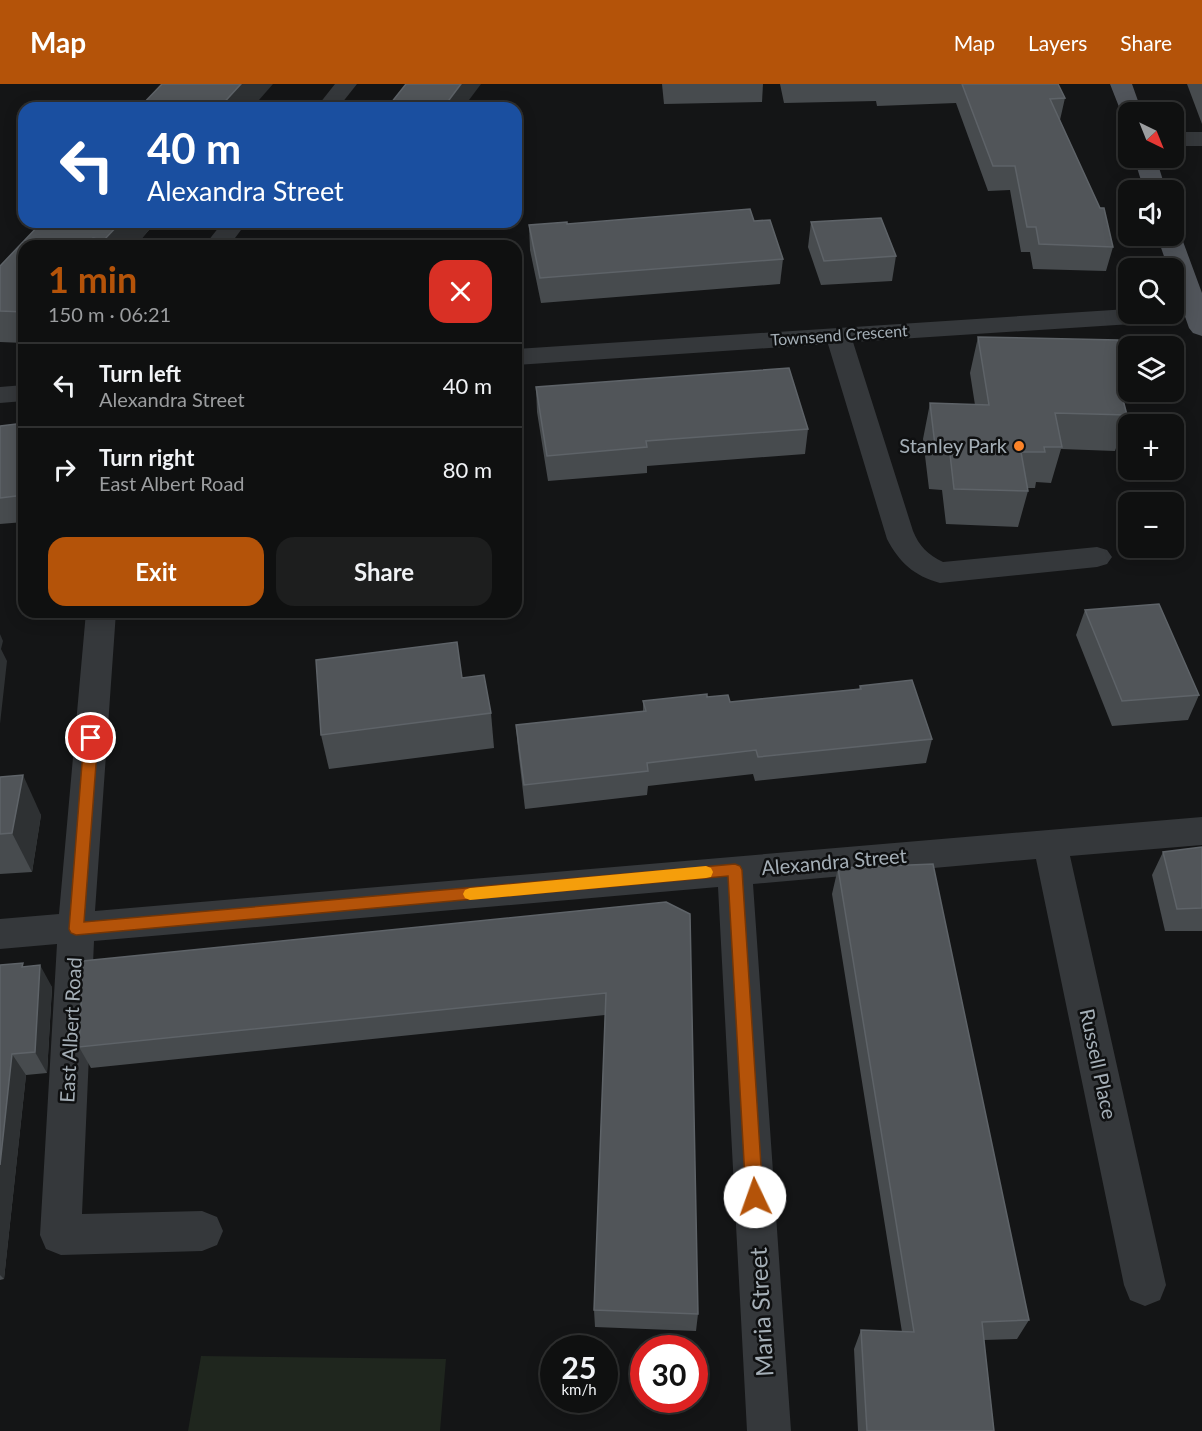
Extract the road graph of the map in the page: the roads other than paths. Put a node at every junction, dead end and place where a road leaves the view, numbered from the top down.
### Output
1 (346, 84) edge
2 (1121, 84) edge
3 (332, 102) edge
4 (1127, 102) edge
5 (1184, 139) edge
6 (1202, 139) edge
7 (230, 228) edge
8 (221, 240) edge
9 (1172, 246) edge
10 (1193, 316) edge
11 (1118, 317) edge
12 (838, 335) junction
13 (522, 357) edge
14 (18, 394) edge
15 (0, 395) edge
16 (1097, 558) dead end
17 (101, 618) edge
18 (1202, 831) edge
19 (1050, 844) junction
20 (735, 870) junction
21 (76, 929) junction
22 (0, 934) edge
23 (202, 1231) dead end
24 (1145, 1285) dead end
25 (769, 1431) edge

1 - 3 street
2 - 4 main road
5 - 6 street
7 - 8 street
9 - 10 main road
11 - 12 street, Townsend Crescent
12 - 13 street, Townsend Crescent
12 - 16 street
14 - 15 street
17 - 21 street, East Albert Road
18 - 19 street, Alexandra Street
19 - 20 street, Alexandra Street
19 - 24 street, Russell Place
20 - 21 street, Alexandra Street
20 - 25 street, Maria Street
21 - 22 street, Alexandra Street
21 - 23 street, East Albert Road

